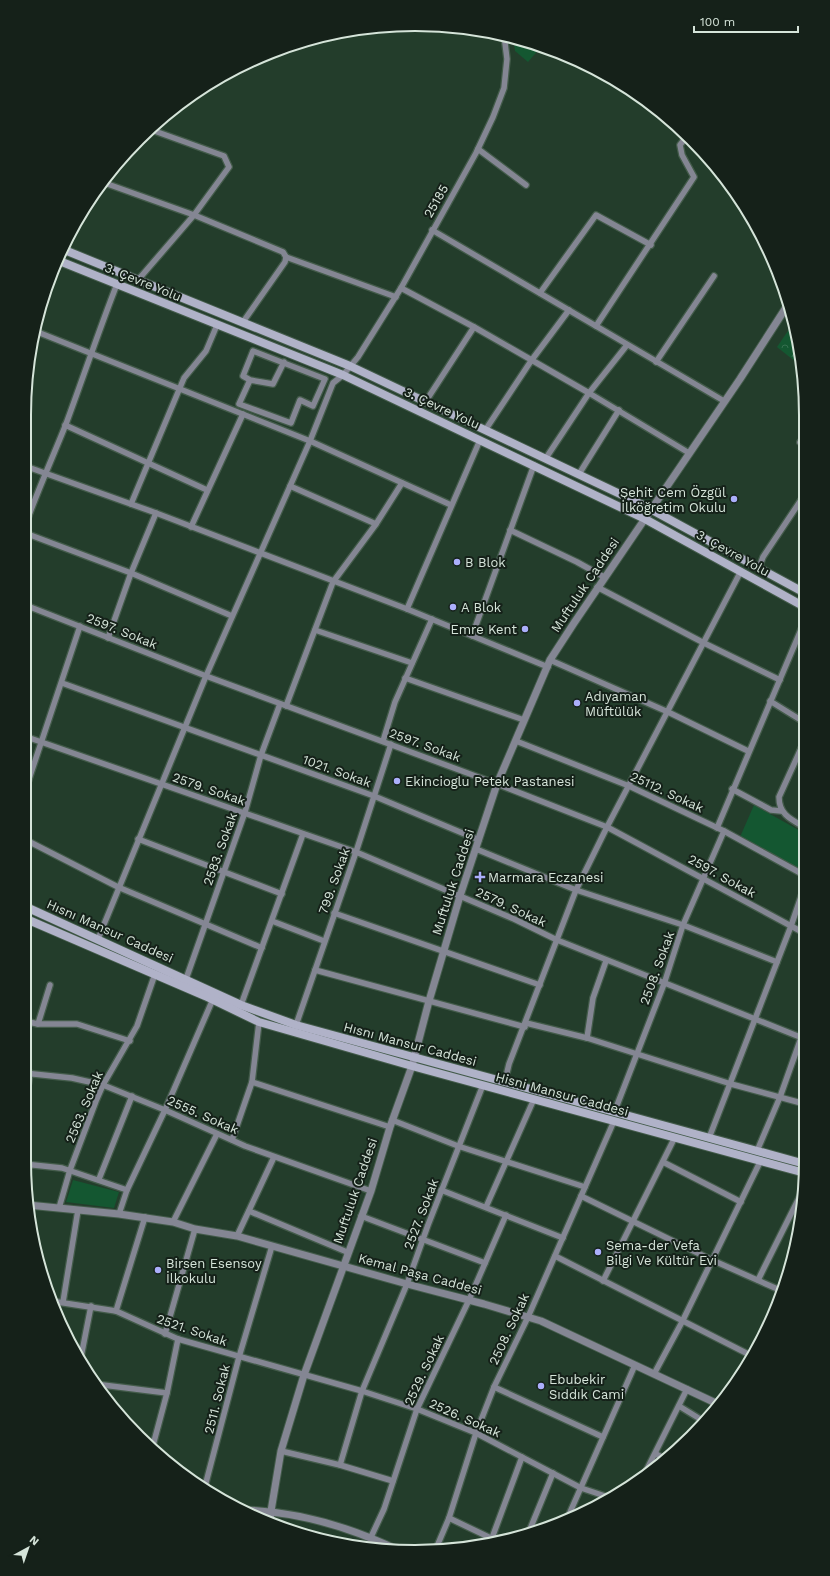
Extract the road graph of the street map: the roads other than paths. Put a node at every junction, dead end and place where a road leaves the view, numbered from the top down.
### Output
1 (505, 42) edge
2 (156, 131) edge
3 (684, 140) edge
4 (478, 149) junction
5 (108, 184) edge
6 (526, 185) dead end
7 (194, 215) junction
8 (432, 230) junction
9 (651, 245) junction
10 (68, 251) edge
11 (286, 257) junction
12 (63, 262) edge
13 (714, 276) dead end
14 (138, 280) junction
15 (117, 284) junction
16 (402, 288) junction
17 (540, 293) junction
18 (396, 297) junction
19 (569, 310) junction
20 (784, 310) edge
21 (243, 322) junction
22 (217, 325) junction
23 (596, 326) junction
24 (474, 327) junction
25 (40, 333) edge
26 (627, 345) junction
27 (91, 352) junction
28 (531, 361) junction
29 (284, 362) junction
30 (656, 362) junction
31 (350, 366) junction
32 (343, 374) junction
33 (250, 380) junction
34 (179, 388) junction
35 (589, 393) junction
36 (426, 401) junction
37 (724, 402) junction
38 (619, 410) junction
39 (243, 414) junction
40 (274, 417) junction
41 (65, 425) junction
42 (270, 425) junction
43 (486, 429) junction
44 (480, 440) junction
45 (310, 441) junction
46 (689, 454) junction
47 (546, 458) junction
48 (147, 463) junction
49 (534, 465) junction
50 (31, 468) edge
51 (44, 473) junction
52 (579, 474) junction
53 (402, 483) junction
54 (290, 486) junction
55 (207, 490) junction
56 (799, 503) edge
57 (131, 504) junction
58 (451, 505) junction
59 (31, 509) edge
60 (652, 509) junction
61 (156, 513) junction
62 (645, 519) junction
63 (376, 524) junction
64 (191, 527) junction
65 (510, 530) junction
66 (31, 535) edge
67 (260, 553) junction
68 (759, 568) junction
69 (741, 571) junction
70 (131, 573) junction
71 (604, 577) junction
72 (334, 582) junction
73 (597, 587) junction
74 (799, 590) edge
75 (799, 604) edge
76 (31, 607) edge
77 (407, 609) junction
78 (232, 616) junction
79 (432, 618) junction
80 (80, 626) junction
81 (315, 630) junction
82 (799, 635) edge
83 (472, 636) junction
84 (108, 638) junction
85 (704, 643) junction
86 (412, 663) junction
87 (549, 663) junction
88 (206, 676) junction
89 (405, 678) junction
90 (780, 680) junction
91 (62, 683) junction
92 (770, 702) junction
93 (280, 704) junction
94 (286, 706) junction
95 (668, 712) junction
96 (799, 719) edge
97 (524, 720) junction
98 (186, 726) junction
99 (31, 739) edge
100 (383, 741) junction
101 (516, 741) junction
102 (42, 743) junction
103 (391, 744) junction
104 (748, 751) junction
105 (799, 753) edge
106 (261, 754) junction
107 (31, 774) edge
108 (162, 784) junction
109 (497, 784) junction
110 (629, 786) junction
111 (732, 790) junction
112 (374, 796) junction
113 (781, 811) junction
114 (245, 812) junction
115 (799, 824) edge
116 (607, 827) junction
117 (717, 828) junction
118 (724, 831) junction
119 (303, 834) junction
120 (138, 839) junction
121 (479, 840) junction
122 (31, 842) edge
123 (476, 849) junction
124 (356, 852) junction
125 (223, 871) junction
126 (799, 871) edge
127 (704, 878) junction
128 (118, 886) junction
129 (576, 890) junction
130 (282, 894) junction
131 (460, 896) junction
132 (799, 903) edge
133 (31, 909) edge
134 (334, 913) junction
135 (31, 921) edge
136 (272, 921) junction
137 (205, 925) junction
138 (684, 925) junction
139 (791, 926) junction
140 (799, 930) edge
141 (98, 939) junction
142 (557, 940) junction
143 (324, 941) junction
144 (262, 948) junction
145 (444, 950) junction
146 (606, 961) junction
147 (777, 962) junction
148 (315, 970) junction
149 (155, 974) junction
150 (186, 979) junction
151 (664, 984) junction
152 (50, 985) dead end
153 (540, 985) junction
154 (213, 999) junction
155 (429, 1001) junction
156 (241, 1005) junction
157 (754, 1020) junction
158 (31, 1022) edge
159 (259, 1022) junction
160 (38, 1024) junction
161 (296, 1025) junction
162 (525, 1025) junction
163 (799, 1037) edge
164 (587, 1038) junction
165 (130, 1041) junction
166 (799, 1049) edge
167 (637, 1053) junction
168 (413, 1062) junction
169 (31, 1073) edge
170 (505, 1081) junction
171 (252, 1082) junction
172 (731, 1084) junction
173 (103, 1085) junction
174 (483, 1085) junction
175 (132, 1096) junction
176 (780, 1097) junction
177 (534, 1099) junction
178 (799, 1102) edge
179 (165, 1110) junction
180 (614, 1117) junction
181 (391, 1124) junction
182 (217, 1134) junction
183 (675, 1137) junction
184 (709, 1138) junction
185 (232, 1140) junction
186 (458, 1146) junction
187 (757, 1151) junction
188 (274, 1157) junction
189 (506, 1162) junction
190 (663, 1162) junction
191 (760, 1162) junction
192 (799, 1162) edge
193 (31, 1165) edge
194 (70, 1170) junction
195 (799, 1172) edge
196 (99, 1179) junction
197 (585, 1187) junction
198 (128, 1190) junction
199 (441, 1190) junction
200 (370, 1191) junction
201 (581, 1196) junction
202 (741, 1202) junction
203 (34, 1206) edge
204 (486, 1207) junction
205 (59, 1208) junction
206 (796, 1209) edge
207 (78, 1210) junction
208 (249, 1211) junction
209 (119, 1214) junction
210 (506, 1215) junction
211 (361, 1216) junction
212 (144, 1217) junction
213 (634, 1220) junction
214 (173, 1222) junction
215 (195, 1229) junction
216 (237, 1236) junction
217 (563, 1238) junction
218 (422, 1240) junction
219 (272, 1246) junction
220 (347, 1252) junction
221 (555, 1256) junction
222 (712, 1260) junction
223 (485, 1263) junction
224 (343, 1266) junction
225 (758, 1280) junction
226 (603, 1281) junction
227 (406, 1284) junction
228 (777, 1289) edge
229 (469, 1300) junction
230 (58, 1302) edge
231 (62, 1302) junction
232 (91, 1306) junction
233 (116, 1311) junction
234 (528, 1317) junction
235 (682, 1322) junction
236 (165, 1334) junction
237 (178, 1339) junction
238 (82, 1353) edge
239 (747, 1354) edge
240 (239, 1357) junction
241 (635, 1365) junction
242 (654, 1374) junction
243 (304, 1375) junction
244 (103, 1385) edge
245 (494, 1387) junction
246 (687, 1389) junction
247 (362, 1391) junction
248 (167, 1393) junction
249 (714, 1402) edge
250 (679, 1406) junction
251 (417, 1409) junction
252 (700, 1419) edge
253 (476, 1433) junction
254 (603, 1437) junction
255 (154, 1443) edge
256 (281, 1451) junction
257 (656, 1454) junction
258 (660, 1456) edge
259 (522, 1457) junction
260 (340, 1464) junction
261 (649, 1466) edge
262 (553, 1473) junction
263 (394, 1481) junction
264 (206, 1483) edge
265 (581, 1488) junction
266 (604, 1496) edge
267 (256, 1510) edge
268 (271, 1511) junction
269 (571, 1512) edge
270 (271, 1517) edge
271 (449, 1518) junction
272 (531, 1527) edge
273 (371, 1537) junction
274 (492, 1538) joint
275 (385, 1544) edge
276 (438, 1544) edge

1 - 4 street, 25185
2 - 7 street
3 - 9 street
4 - 6 street
4 - 8 street, 25185
5 - 7 street
7 - 11 street
7 - 14 street
8 - 16 street, 25185
8 - 17 street
9 - 17 street
9 - 23 street
10 - 14 main road, 3. Çevre Yolu
11 - 18 street
11 - 21 street
12 - 15 main road, 3. Çevre Yolu
13 - 30 street
14 - 21 main road, 3. Çevre Yolu
15 - 22 main road, 3. Çevre Yolu
15 - 27 street
16 - 18 street, 25185
16 - 24 street
17 - 19 street
18 - 31 street, 25185
19 - 23 street
19 - 28 street
20 - 37 street, Muftuluk Caddesi
21 - 31 main road, 3. Çevre Yolu
22 - 32 main road, 3. Çevre Yolu
22 - 34 street
23 - 26 street
24 - 28 street
24 - 36 street
25 - 27 street
26 - 30 street
26 - 35 street
27 - 34 street
27 - 41 street
28 - 35 street
28 - 43 street
29 - 33 street
29 - 33 street
29 - 40 street
30 - 37 street
31 - 32 street, 25185
31 - 36 main road, 3. Çevre Yolu
32 - 44 main road, 3. Çevre Yolu
32 - 45 street, 25185
33 - 40 street
34 - 39 street
34 - 48 street
35 - 38 street
35 - 47 street
36 - 43 main road, 3. Çevre Yolu
37 - 46 street, Muftuluk Caddesi
38 - 46 street
38 - 52 street
39 - 42 street
39 - 55 street
40 - 42 street
41 - 48 street
41 - 51 street
42 - 45 street
43 - 47 main road, 3. Çevre Yolu
44 - 49 main road, 3. Çevre Yolu
44 - 58 street
45 - 53 street
45 - 54 street, 25185
46 - 60 street, Muftuluk Caddesi
47 - 52 main road, 3. Çevre Yolu
48 - 55 street
48 - 57 street
49 - 62 main road, 3. Çevre Yolu
49 - 65 street
50 - 51 street
51 - 57 street
51 - 59 street
52 - 60 main road, 3. Çevre Yolu
53 - 58 street
53 - 63 street
54 - 63 street
54 - 67 street, 25185
55 - 64 street
56 - 68 street
57 - 61 street
58 - 77 street
60 - 62 street, Muftuluk Caddesi
60 - 68 main road, 3. Çevre Yolu
61 - 64 street
61 - 70 street
62 - 69 main road, 3. Çevre Yolu
62 - 71 street, Muftuluk Caddesi
63 - 72 street
64 - 67 street
65 - 71 street
65 - 83 street
66 - 70 street
67 - 72 street
67 - 78 street, 25185
68 - 74 main road, 3. Çevre Yolu
69 - 75 main road, 3. Çevre Yolu
69 - 85 street
70 - 78 street
70 - 84 street
71 - 73 street, Muftuluk Caddesi
72 - 77 street
72 - 81 street
73 - 85 street
73 - 87 street, Muftuluk Caddesi
76 - 80 street, 2597. Sokak
77 - 79 street
78 - 88 street, 25185
79 - 83 street
79 - 86 street
80 - 84 street, 2597. Sokak
80 - 91 street
81 - 86 street
81 - 94 street
82 - 90 street
83 - 87 street
84 - 88 street, 2597. Sokak
85 - 90 street
85 - 95 street
86 - 89 street
87 - 95 street
87 - 97 street, Muftuluk Caddesi
88 - 93 street, 2597. Sokak
88 - 98 street, 25185
89 - 97 street
89 - 100 street
90 - 92 street
91 - 98 street, 1021. Sokak
91 - 102 street
92 - 96 street
92 - 104 street
93 - 94 street, 2597. Sokak
93 - 106 street, 2583. Sokak
94 - 100 street, 2597. Sokak
95 - 104 street
95 - 110 street
97 - 101 street, Muftuluk Caddesi
98 - 106 street, 1021. Sokak
98 - 108 street, 25185
99 - 102 street, 2579. Sokak
100 - 103 street, 2597. Sokak
101 - 109 street, Muftuluk Caddesi
101 - 110 street, 25112. Sokak
102 - 107 street
102 - 108 street, 2579. Sokak
103 - 109 street, 2597. Sokak
103 - 112 street, 799. Sokak
104 - 111 street
105 - 113 street
106 - 112 street, 1021. Sokak
106 - 114 street, 2583. Sokak
108 - 114 street, 2579. Sokak
108 - 120 street, 25185
109 - 116 street, 2597. Sokak
109 - 121 street, Muftuluk Caddesi
110 - 116 street
110 - 117 street, 25112. Sokak
111 - 113 street
111 - 117 street
112 - 121 street, 1021. Sokak
112 - 124 street, 799. Sokak
113 - 115 street
114 - 119 street, 2579. Sokak
114 - 125 street, 2583. Sokak
116 - 127 street, 2597. Sokak
116 - 129 street
117 - 118 street, 25112. Sokak
118 - 126 street, 25112. Sokak
118 - 127 street, 2508. Sokak
119 - 124 street, 2579. Sokak
119 - 130 street
120 - 125 street
120 - 128 street, 25185
121 - 123 street, Muftuluk Caddesi
122 - 128 street
123 - 129 street
123 - 131 street, Muftuluk Caddesi
124 - 131 street, 2579. Sokak
124 - 134 street, 799. Sokak
125 - 130 street
125 - 137 street, 2583. Sokak
127 - 138 street, 2508. Sokak
127 - 139 street, 2597. Sokak
128 - 137 street
128 - 141 street, 25185
129 - 138 street
129 - 142 street
130 - 136 street
131 - 142 street, 2579. Sokak
131 - 145 street, Muftuluk Caddesi
132 - 139 street
133 - 141 main road, Hısnı Mansur Caddesi
134 - 143 street, 799. Sokak
134 - 145 street
135 - 149 main road, Hisni Mansur Caddesi
136 - 143 street
136 - 144 street
137 - 144 street
137 - 150 street, 2583. Sokak
138 - 147 street
138 - 151 street, 2508. Sokak
139 - 140 street, 2597. Sokak
139 - 147 street
141 - 150 main road, Hısnı Mansur Caddesi
142 - 146 street, 2579. Sokak
142 - 153 street
143 - 148 street, 799. Sokak
144 - 156 street
145 - 153 street
145 - 155 street, Muftuluk Caddesi
146 - 151 street, 2579. Sokak
146 - 164 street
147 - 157 street
148 - 155 street
148 - 161 street, 799. Sokak
149 - 154 main road, Hisni Mansur Caddesi
149 - 165 street, 2563. Sokak
150 - 156 main road, Hısnı Mansur Caddesi
151 - 157 street, 2579. Sokak
151 - 167 street, 2508. Sokak
152 - 160 street
153 - 162 street
154 - 159 main road, Hisni Mansur Caddesi
154 - 179 street
155 - 162 street
155 - 168 street, Muftuluk Caddesi
156 - 161 main road, Hısnı Mansur Caddesi
157 - 163 street, 2579. Sokak
157 - 172 street
158 - 160 street
159 - 168 main road, Hisni Mansur Caddesi
159 - 171 street
160 - 165 street
161 - 168 main road, Hısnı Mansur Caddesi
162 - 164 street
162 - 170 street
164 - 167 street
165 - 173 street, 2563. Sokak
166 - 176 street
167 - 172 street
167 - 180 street, 2508. Sokak
168 - 170 main road, Hısnı Mansur Caddesi
168 - 174 main road, Hisni Mansur Caddesi
168 - 181 street, Muftuluk Caddesi
169 - 173 street, 2555. Sokak
170 - 180 main road, Hısnı Mansur Caddesi
171 - 181 street
171 - 185 street
172 - 176 street
172 - 184 street
173 - 175 street, 2555. Sokak
173 - 194 street, 2563. Sokak
174 - 177 main road, Hisni Mansur Caddesi
174 - 186 street, 2527. Sokak
175 - 179 street, 2555. Sokak
175 - 196 street
176 - 178 street
176 - 187 street
177 - 180 main road, Hisni Mansur Caddesi
177 - 189 street
179 - 182 street, 2555. Sokak
179 - 198 street
180 - 183 main road, Hisni Mansur Caddesi
180 - 184 main road, Hısnı Mansur Caddesi
180 - 197 street, 2508. Sokak
181 - 186 street
181 - 200 street, Muftuluk Caddesi
182 - 185 street, 2555. Sokak
182 - 214 street
183 - 190 street
183 - 191 main road, Hisni Mansur Caddesi
184 - 187 main road, Hısnı Mansur Caddesi
185 - 188 street, 2555. Sokak
186 - 189 street
186 - 199 street, 2527. Sokak
187 - 192 main road, Hısnı Mansur Caddesi
188 - 200 street, 2555. Sokak
188 - 208 street
189 - 197 street
189 - 204 street
190 - 202 street
190 - 213 street
191 - 195 main road, Hisni Mansur Caddesi
191 - 202 street
193 - 194 street
194 - 196 street
194 - 205 street, 2563. Sokak
196 - 198 street
197 - 201 street, 2508. Sokak
198 - 209 street
199 - 204 street
199 - 218 street, 2527. Sokak
200 - 211 street, Muftuluk Caddesi
201 - 213 street
201 - 217 street, 2508. Sokak
202 - 222 street
203 - 205 street, Kemal Paşa Caddesi
204 - 210 street
205 - 207 street, Kemal Paşa Caddesi
206 - 225 street
207 - 209 street, Kemal Paşa Caddesi
207 - 231 street
208 - 216 street
208 - 220 street
209 - 212 street, Kemal Paşa Caddesi
210 - 217 street
210 - 223 street, 2529. Sokak
211 - 218 street
211 - 220 street, Muftuluk Caddesi
212 - 214 street, Kemal Paşa Caddesi
212 - 233 street
213 - 222 street
213 - 226 street
214 - 215 street, Kemal Paşa Caddesi
215 - 216 street, Kemal Paşa Caddesi
215 - 236 street
216 - 219 street, Kemal Paşa Caddesi
217 - 221 street, 2508. Sokak
218 - 223 street
218 - 227 street, 2527. Sokak
219 - 224 street, Kemal Paşa Caddesi
219 - 240 street, 2511. Sokak
220 - 224 street, Muftuluk Caddesi
221 - 226 street
221 - 234 street, 2508. Sokak
222 - 225 street
222 - 235 street
223 - 229 street, 2529. Sokak
224 - 227 street, Kemal Paşa Caddesi
224 - 243 street, Muftuluk Caddesi
225 - 228 street
226 - 235 street
227 - 229 street, Kemal Paşa Caddesi
227 - 247 street, 2527. Sokak
229 - 234 street, Kemal Paşa Caddesi
229 - 251 street, 2529. Sokak
230 - 231 street, 2521. Sokak
231 - 232 street, 2521. Sokak
232 - 233 street, 2521. Sokak
232 - 238 street
233 - 236 street, 2521. Sokak
234 - 241 street, Kemal Paşa Caddesi
234 - 245 street, 2508. Sokak
235 - 239 street
235 - 242 street
236 - 237 street, 2521. Sokak
237 - 240 street, 2521. Sokak
237 - 248 street
240 - 243 street, 2521. Sokak
240 - 264 street, 2511. Sokak
241 - 242 street, Kemal Paşa Caddesi
241 - 254 street
242 - 246 street, Kemal Paşa Caddesi
243 - 247 street, 2526. Sokak
243 - 256 street, Muftuluk Caddesi
244 - 248 street
245 - 253 street, 2508. Sokak
245 - 254 street
246 - 249 street, Kemal Paşa Caddesi
246 - 250 street
247 - 251 street, 2526. Sokak
247 - 260 street, 2527. Sokak
248 - 255 street
250 - 252 street
250 - 257 street
251 - 253 street, 2526. Sokak
251 - 263 street, 2529. Sokak
253 - 259 street, 2526. Sokak
253 - 271 street, 2508. Sokak
254 - 265 street
256 - 260 street
256 - 268 street, Muftuluk Caddesi
257 - 258 street
257 - 261 street
259 - 262 street, 2526. Sokak
259 - 274 street
260 - 263 street
262 - 265 street, 2526. Sokak
262 - 272 street
263 - 273 street, 2529. Sokak
265 - 266 street, 2526. Sokak
265 - 269 street
267 - 268 street
268 - 270 street, Muftuluk Caddesi
268 - 273 street
271 - 274 street
271 - 276 street, 2508. Sokak
273 - 275 street

